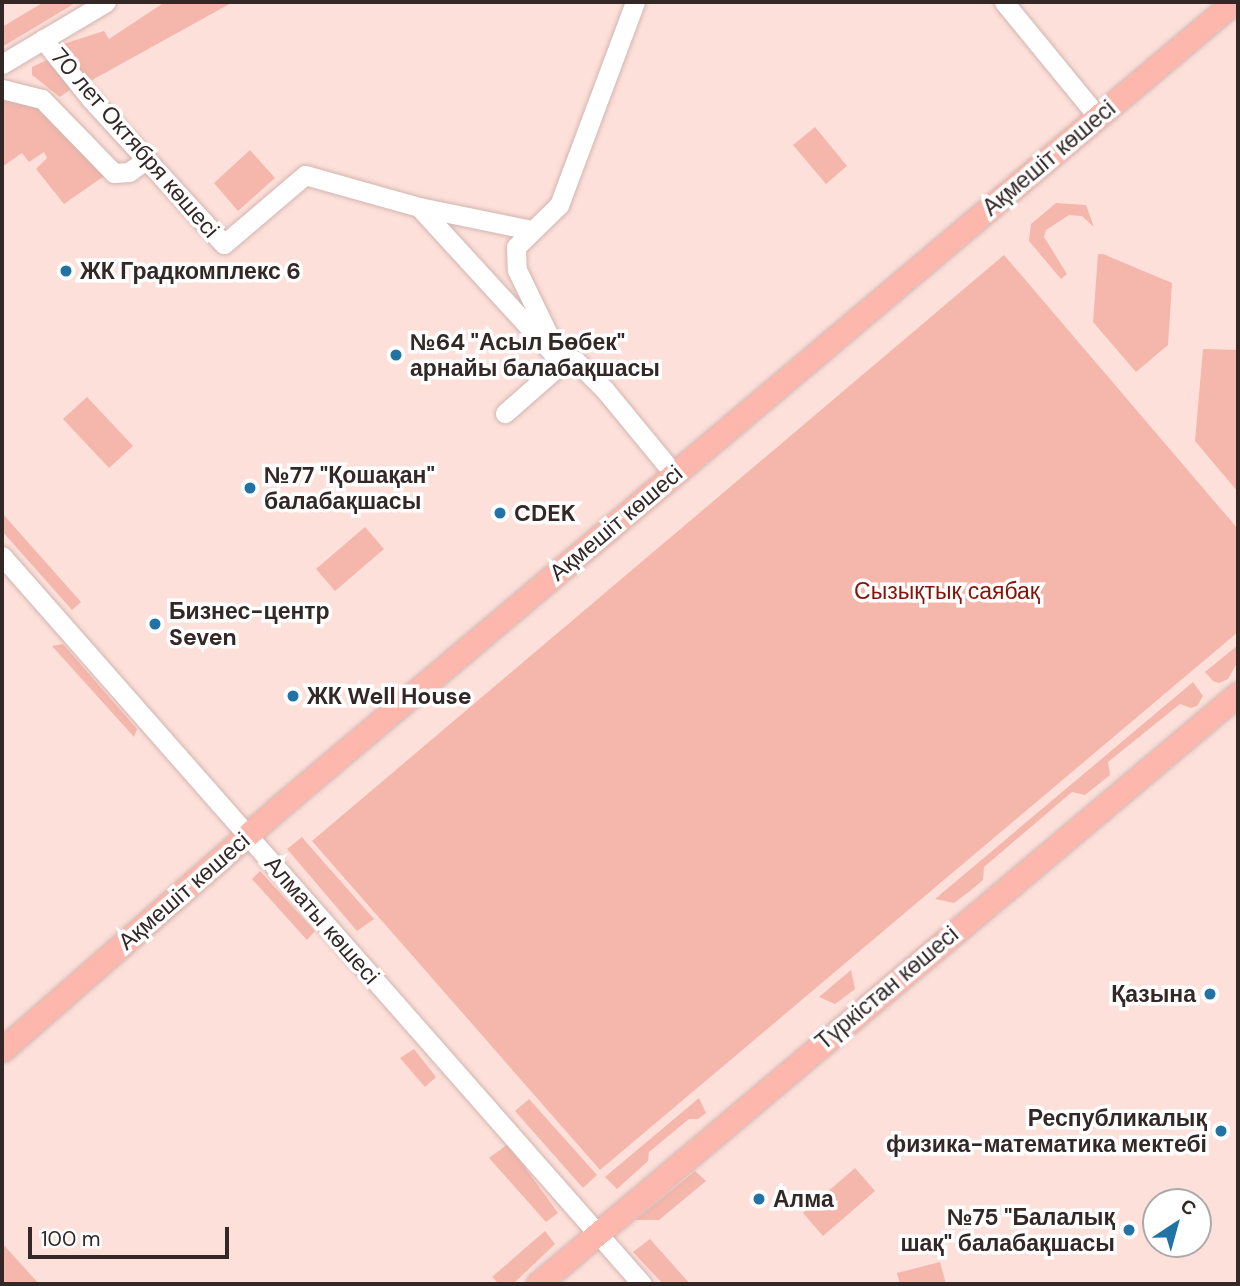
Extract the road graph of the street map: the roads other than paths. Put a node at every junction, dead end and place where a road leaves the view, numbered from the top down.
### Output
1 (106, 2) edge
2 (635, 2) edge
3 (1004, 2) edge
4 (1234, 2) edge
5 (43, 39) junction
6 (2, 64) edge
7 (2, 89) edge
8 (1098, 117) junction
9 (147, 159) junction
10 (419, 207) junction
11 (531, 230) junction
12 (562, 363) junction
13 (505, 413) dead end
14 (674, 474) junction
15 (2, 556) edge
16 (1238, 694) edge
17 (248, 835) junction
18 (2, 1051) edge
19 (597, 1232) junction
20 (538, 1284) edge
21 (642, 1284) edge

1 - 5 street
2 - 11 street
3 - 8 street
4 - 8 main road, Ақмешіт көшесі
5 - 6 street
5 - 9 street, 70 лет Октября көшесі
7 - 9 street
8 - 14 main road, Ақмешіт көшесі
9 - 10 street, 70 лет Октября көшесі
10 - 11 street, 70 лет Октября көшесі
10 - 12 street
11 - 12 street
12 - 13 street
12 - 14 street
14 - 17 main road, Ақмешіт көшесі
15 - 17 street, Алматы көшесі
16 - 19 main road, Түркістан көшесі
17 - 18 main road, Ақмешіт көшесі
17 - 19 street, Алматы көшесі
19 - 20 main road, Түркістан көшесі
19 - 21 street, Алматы көшесі

